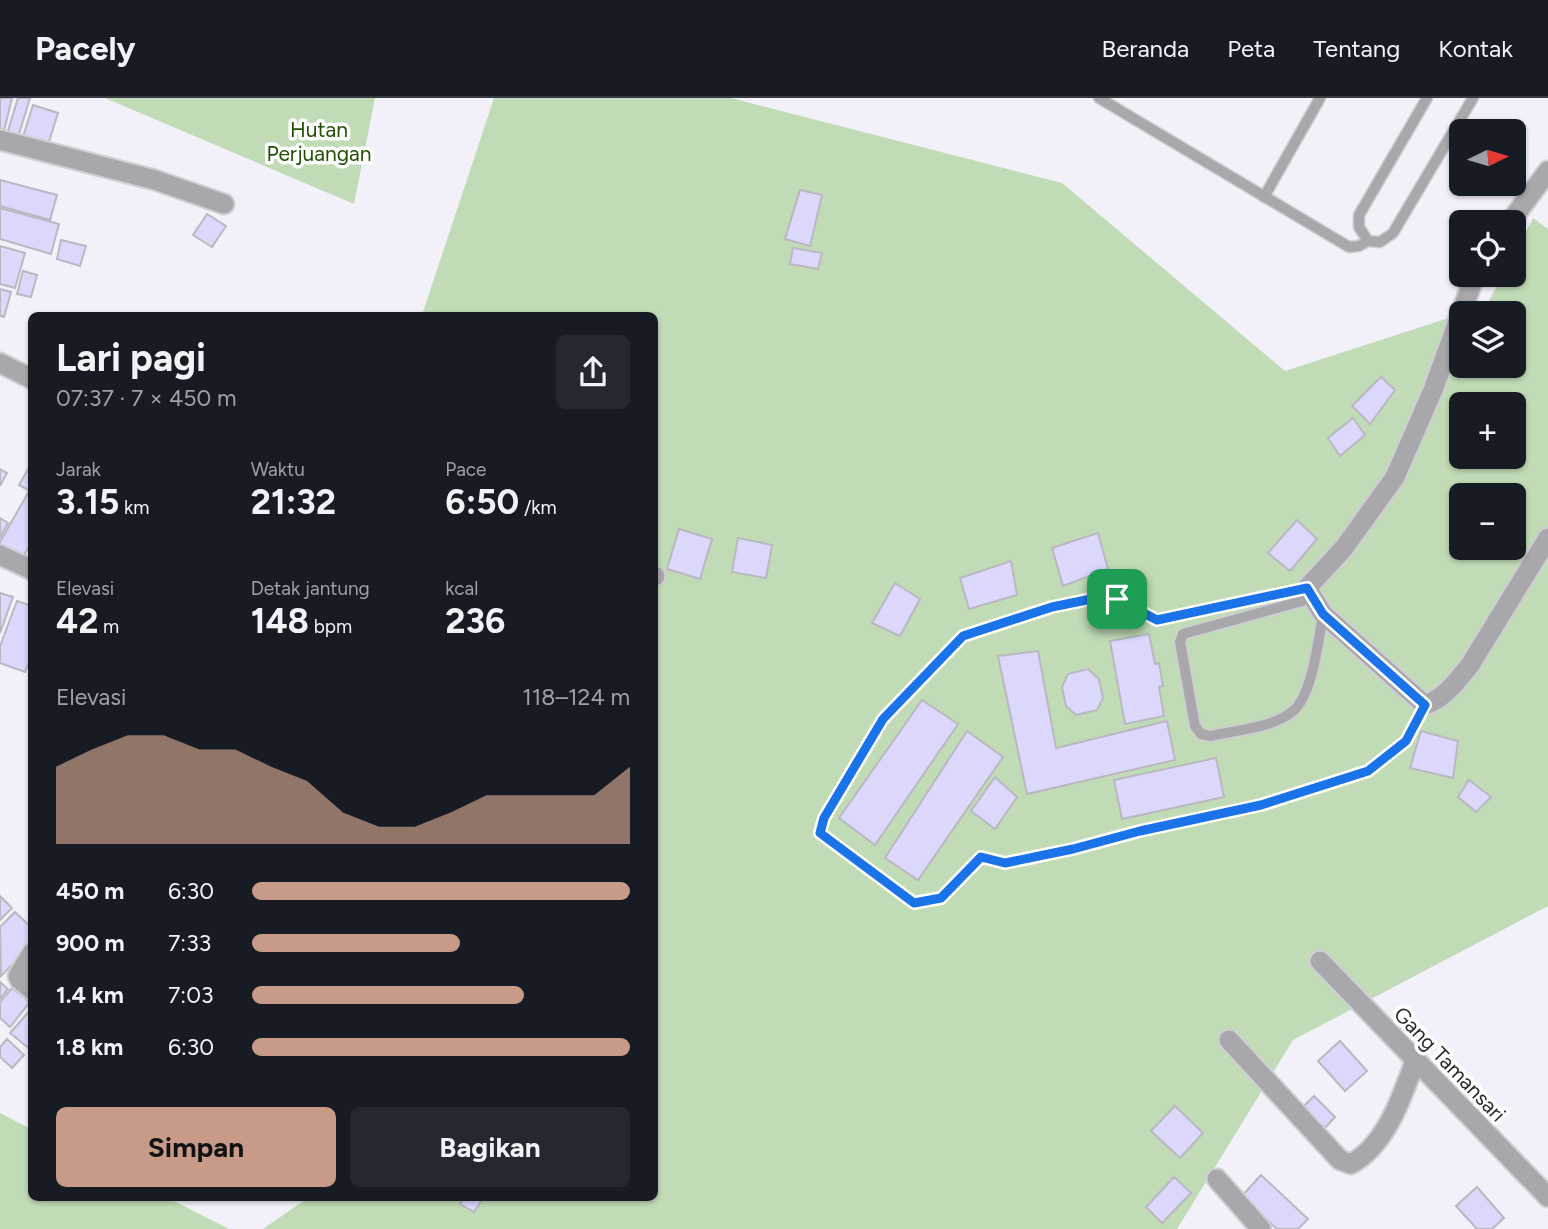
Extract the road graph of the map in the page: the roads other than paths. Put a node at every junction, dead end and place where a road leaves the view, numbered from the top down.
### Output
1 (1099, 98) edge
2 (1320, 98) edge
3 (1427, 98) edge
4 (1473, 98) edge
5 (0, 140) edge
6 (1545, 183) edge
7 (1264, 197) junction
8 (224, 204) dead end
9 (1521, 210) edge
10 (1368, 241) junction
11 (1471, 287) edge
12 (0, 363) edge
13 (28, 377) edge
14 (1548, 538) edge
15 (0, 555) edge
16 (28, 568) edge
17 (1315, 600) junction
18 (1425, 705) junction
19 (28, 960) edge
20 (1320, 961) dead end
21 (28, 987) edge
22 (1229, 1040) dead end
23 (1415, 1062) junction
24 (1217, 1179) dead end
25 (1548, 1197) edge
26 (1261, 1229) edge

1 - 7 lane
2 - 7 lane
3 - 10 lane
4 - 10 lane
5 - 8 street
6 - 9 street
7 - 10 lane
11 - 17 street
12 - 13 street
14 - 18 street
15 - 16 street
17 - 17 lane
17 - 18 street
17 - 18 lane
19 - 21 street
20 - 23 street, Gang Tamansari
22 - 23 street
23 - 25 street, Gang Tamansari
24 - 26 street

